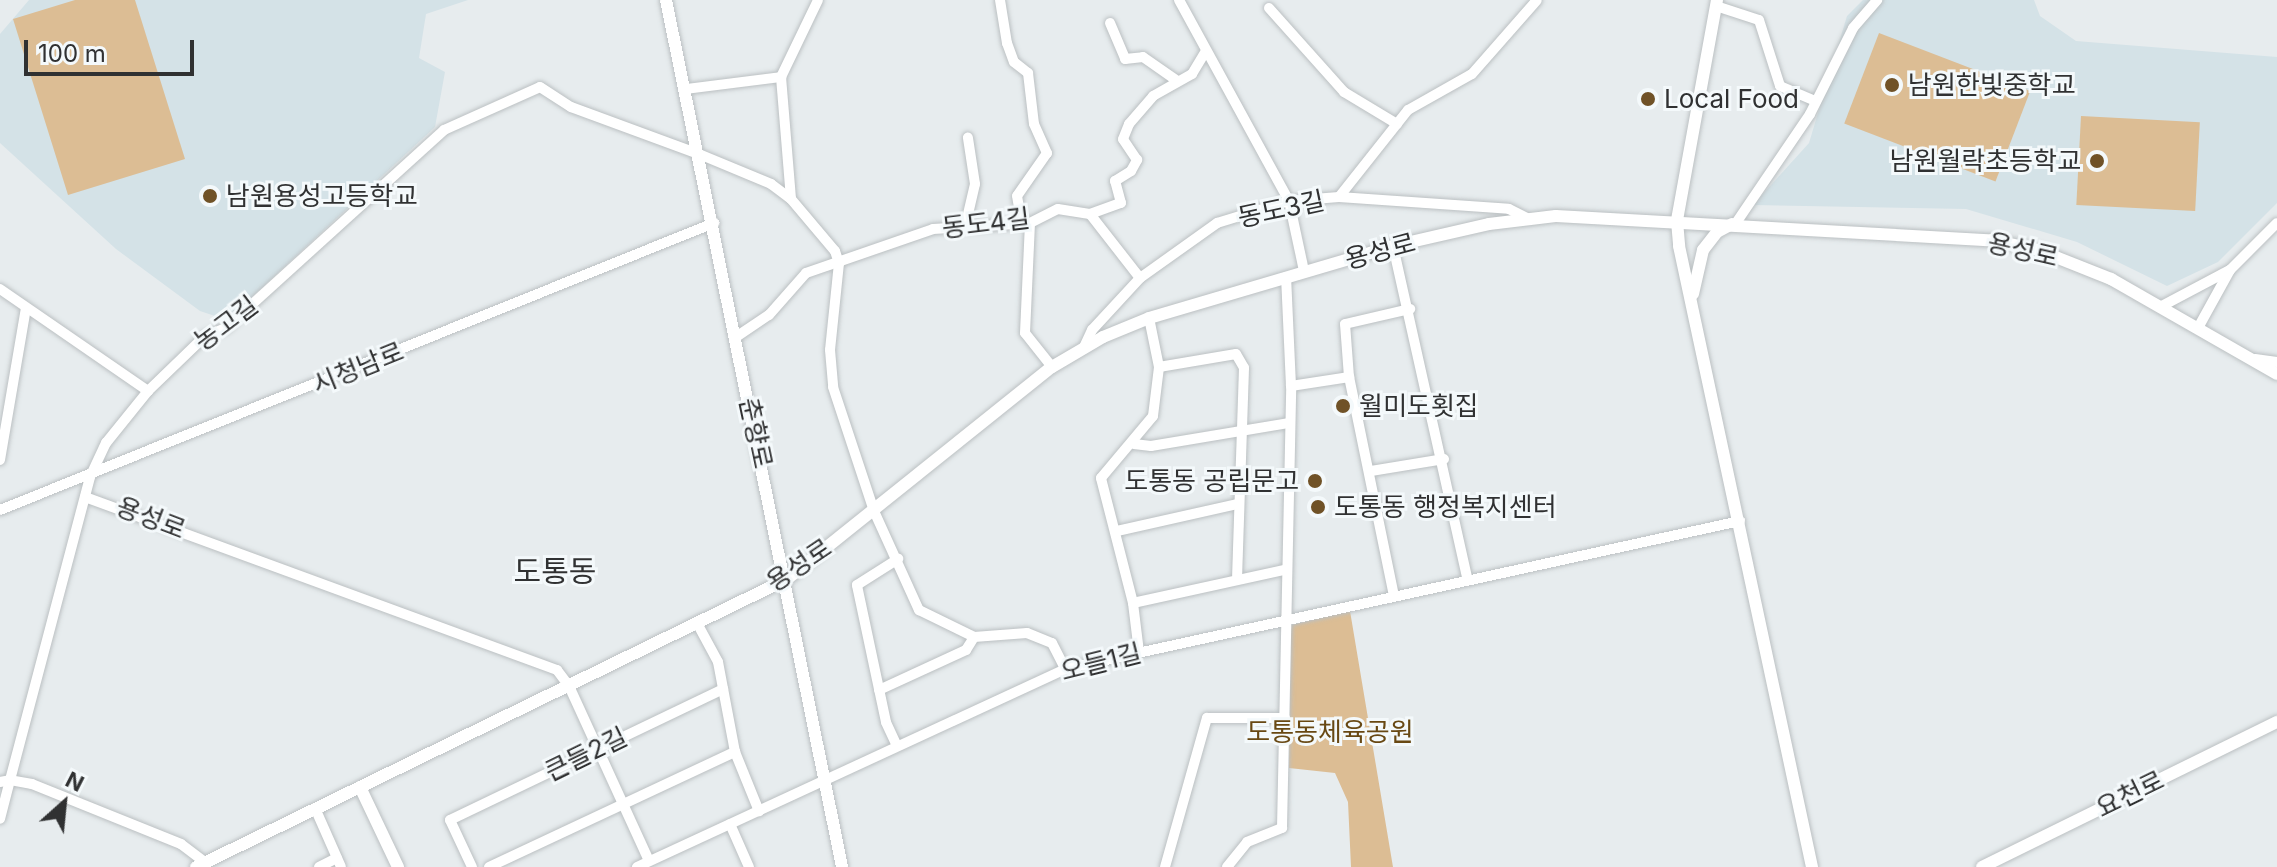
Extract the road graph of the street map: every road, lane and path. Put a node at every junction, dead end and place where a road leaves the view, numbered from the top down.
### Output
1 (666, 0) edge
2 (818, 0) edge
3 (1000, 0) edge
4 (1179, 0) edge
5 (1537, 0) edge
6 (1877, 0) edge
7 (1716, 3) edge
8 (1269, 8) dead end
9 (1110, 23) dead end
10 (1205, 52) junction
11 (781, 77) junction
12 (1176, 80) junction
13 (686, 89) junction
14 (1816, 101) junction
15 (1397, 124) junction
16 (968, 138) dead end
17 (699, 154) junction
18 (1339, 197) junction
19 (791, 199) junction
20 (1289, 201) junction
21 (1090, 214) junction
22 (1527, 218) junction
23 (1677, 221) junction
24 (714, 223) junction
25 (1026, 223) junction
26 (1736, 223) junction
27 (2277, 223) edge
28 (965, 227) junction
29 (1393, 246) junction
30 (839, 263) junction
31 (2230, 270) junction
32 (1304, 271) junction
33 (1286, 277) junction
34 (1140, 278) junction
35 (0, 289) edge
36 (1693, 297) junction
37 (2160, 307) junction
38 (26, 308) junction
39 (1410, 309) junction
40 (1149, 318) junction
41 (2198, 328) junction
42 (736, 337) junction
43 (1084, 347) junction
44 (2253, 359) junction
45 (2277, 362) edge
46 (1052, 367) junction
47 (1159, 367) junction
48 (2277, 374) edge
49 (1349, 377) junction
50 (1291, 386) junction
51 (148, 391) junction
52 (1288, 423) junction
53 (1242, 428) junction
54 (1134, 444) junction
55 (1444, 459) junction
56 (0, 460) edge
57 (1371, 471) junction
58 (90, 477) junction
59 (85, 497) junction
60 (1238, 504) junction
61 (0, 510) edge
62 (874, 511) junction
63 (1740, 521) junction
64 (1117, 531) junction
65 (898, 559) junction
66 (1284, 570) junction
67 (1237, 576) junction
68 (1467, 577) junction
69 (787, 579) junction
70 (1394, 596) junction
71 (1133, 603) junction
72 (1286, 620) junction
73 (697, 623) junction
74 (974, 637) junction
75 (1139, 652) junction
76 (1065, 669) junction
77 (569, 686) junction
78 (723, 689) junction
79 (879, 690) junction
80 (1285, 718) junction
81 (2277, 722) edge
82 (897, 746) junction
83 (596, 749) junction
84 (735, 752) junction
85 (825, 780) junction
86 (5, 781) edge
87 (360, 787) junction
88 (623, 806) junction
89 (315, 808) junction
90 (759, 811) junction
91 (0, 819) edge
92 (730, 824) junction
93 (649, 861) junction
94 (339, 863) edge
95 (201, 865) edge
96 (319, 867) edge
97 (398, 867) edge
98 (472, 867) edge
99 (489, 867) edge
100 (637, 867) edge
101 (749, 867) edge
102 (842, 867) edge
103 (1165, 867) edge
104 (1227, 867) edge
105 (1812, 867) edge
106 (1982, 867) edge

1 - 13 street, 춘향로
2 - 11 street
3 - 25 street
4 - 10 street
5 - 15 street
6 - 14 street
7 - 14 street
7 - 23 street
8 - 15 street
9 - 12 street
10 - 12 street
10 - 20 street
11 - 13 street
11 - 19 street
12 - 21 street
13 - 17 street, 춘향로
14 - 26 street
15 - 18 street
16 - 28 street
17 - 19 street
17 - 24 street, 춘향로
17 - 51 street, 농고길
18 - 20 street, 동도3길
18 - 22 street, 동도3길
19 - 30 street
20 - 32 street
20 - 34 street, 동도3길
21 - 25 street, 동도4길
21 - 34 street
22 - 23 street, 용성로
22 - 29 street, 용성로
23 - 26 street, 용성로
23 - 36 street
24 - 42 street, 춘향로
24 - 58 street, 시청남로
25 - 28 street, 동도4길
25 - 46 street
26 - 36 street
26 - 37 street, 용성로
27 - 31 street
28 - 30 street, 동도4길
29 - 32 street, 용성로
29 - 39 street
30 - 42 street, 동도4길
30 - 62 street
31 - 37 street
31 - 41 street
32 - 33 street, 용성로
33 - 40 street, 용성로
33 - 50 street
34 - 43 street, 동도3길
35 - 38 street
36 - 63 street
37 - 41 street, 용성로
38 - 51 street
38 - 56 street
39 - 49 street
39 - 55 street
40 - 43 street, 용성로
40 - 47 street
41 - 44 street, 용성로
42 - 69 street, 춘향로
43 - 46 street, 용성로
44 - 45 street
44 - 48 street, 용성로
46 - 62 street, 용성로
47 - 53 street
47 - 54 street
49 - 50 street
49 - 57 street
50 - 52 street
51 - 58 street, 농고길
52 - 53 street
52 - 66 street
53 - 54 street
53 - 60 street
54 - 64 street
55 - 57 street
55 - 68 street
57 - 70 street
58 - 59 street, 농고길
58 - 61 street, 시청남로
59 - 77 street, 용성로
59 - 86 street, 농고길
60 - 64 street
60 - 67 street
62 - 65 street
62 - 69 street, 용성로
63 - 68 street, 오들1길
63 - 105 street
64 - 71 street
65 - 74 street
65 - 79 street
66 - 67 street
66 - 72 street
67 - 71 street
68 - 70 street, 오들1길
69 - 73 street, 용성로
69 - 85 street, 춘향로
70 - 72 street, 오들1길
71 - 75 street
72 - 75 street, 오들1길
72 - 80 street
73 - 77 street, 용성로
73 - 78 street
74 - 76 street
74 - 79 street
75 - 76 street, 오들1길
76 - 82 street, 오들1길
77 - 83 street
77 - 87 street, 용성로
78 - 83 street, 큰들2길
78 - 84 street
79 - 82 street
80 - 103 street
80 - 104 street
81 - 106 street, 요천로
82 - 85 street, 오들1길
83 - 88 street
83 - 98 street, 큰들2길
84 - 88 street
84 - 90 street
85 - 90 street, 오들1길
85 - 102 street, 춘향로
86 - 91 street, 농고길
86 - 95 street
87 - 89 street, 용성로
87 - 97 street
88 - 93 street
88 - 99 street
89 - 94 street
89 - 95 street, 용성로
90 - 92 street, 오들1길
92 - 93 street, 오들1길
92 - 101 street
93 - 100 street, 오들1길
94 - 96 street

